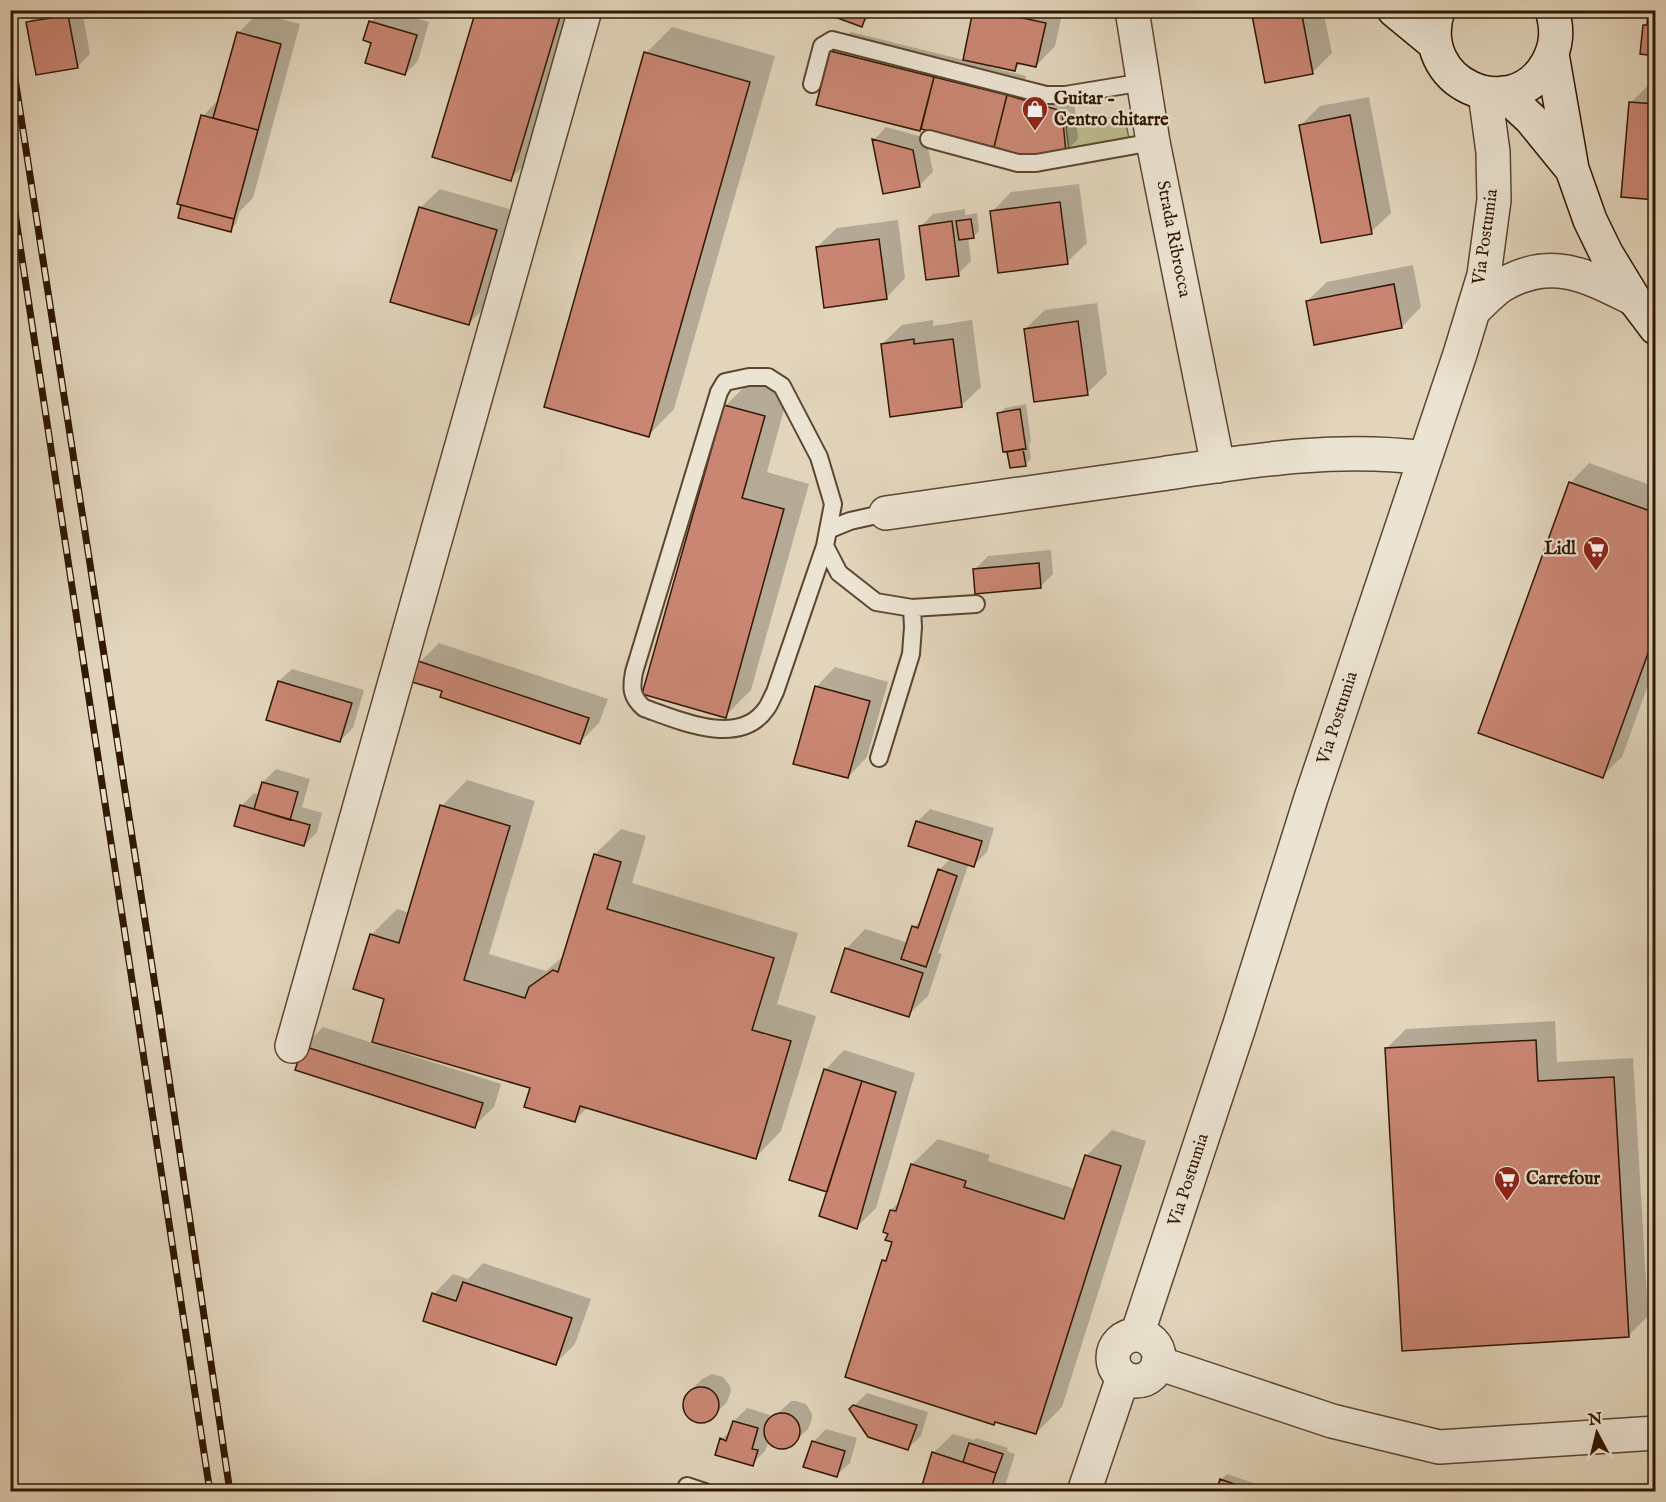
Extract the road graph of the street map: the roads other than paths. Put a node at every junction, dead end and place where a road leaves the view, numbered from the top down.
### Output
1 (585, 10) edge
2 (1132, 10) edge
3 (1394, 10) edge
4 (1438, 10) edge
5 (1552, 10) edge
6 (1434, 43) junction
7 (1552, 54) junction
8 (1144, 82) junction
9 (812, 84) dead end
10 (1494, 93) junction
11 (929, 139) dead end
12 (1153, 142) junction
13 (1572, 169) junction
14 (1634, 299) junction
15 (1473, 311) junction
16 (1656, 328) edge
17 (1425, 458) junction
18 (1218, 466) junction
19 (886, 513) joint
20 (827, 538) junction
21 (976, 604) dead end
22 (912, 608) junction
23 (879, 758) dead end
24 (292, 1046) dead end
25 (1137, 1335) junction
26 (1158, 1363) junction
27 (1124, 1377) junction
28 (1656, 1434) edge
29 (686, 1491) edge
30 (705, 1491) edge
31 (1084, 1491) edge

1 - 24 street
2 - 8 street, Strada Ribrocca
3 - 6 street
4 - 6 street
5 - 7 street
6 - 10 street
7 - 10 street
7 - 13 street
8 - 9 lane
8 - 12 street, Strada Ribrocca
10 - 13 street
10 - 15 street, Via Postumia
11 - 12 lane
12 - 18 street, Strada Ribrocca
13 - 14 street
14 - 15 street
14 - 16 street
15 - 17 street, Via Postumia
17 - 18 street
17 - 25 street, Via Postumia
18 - 19 street
19 - 20 lane
20 - 20 lane
20 - 22 lane
21 - 22 lane
22 - 23 lane
25 - 26 street
25 - 27 street
26 - 27 street
26 - 28 street
27 - 31 street
29 - 30 lane

